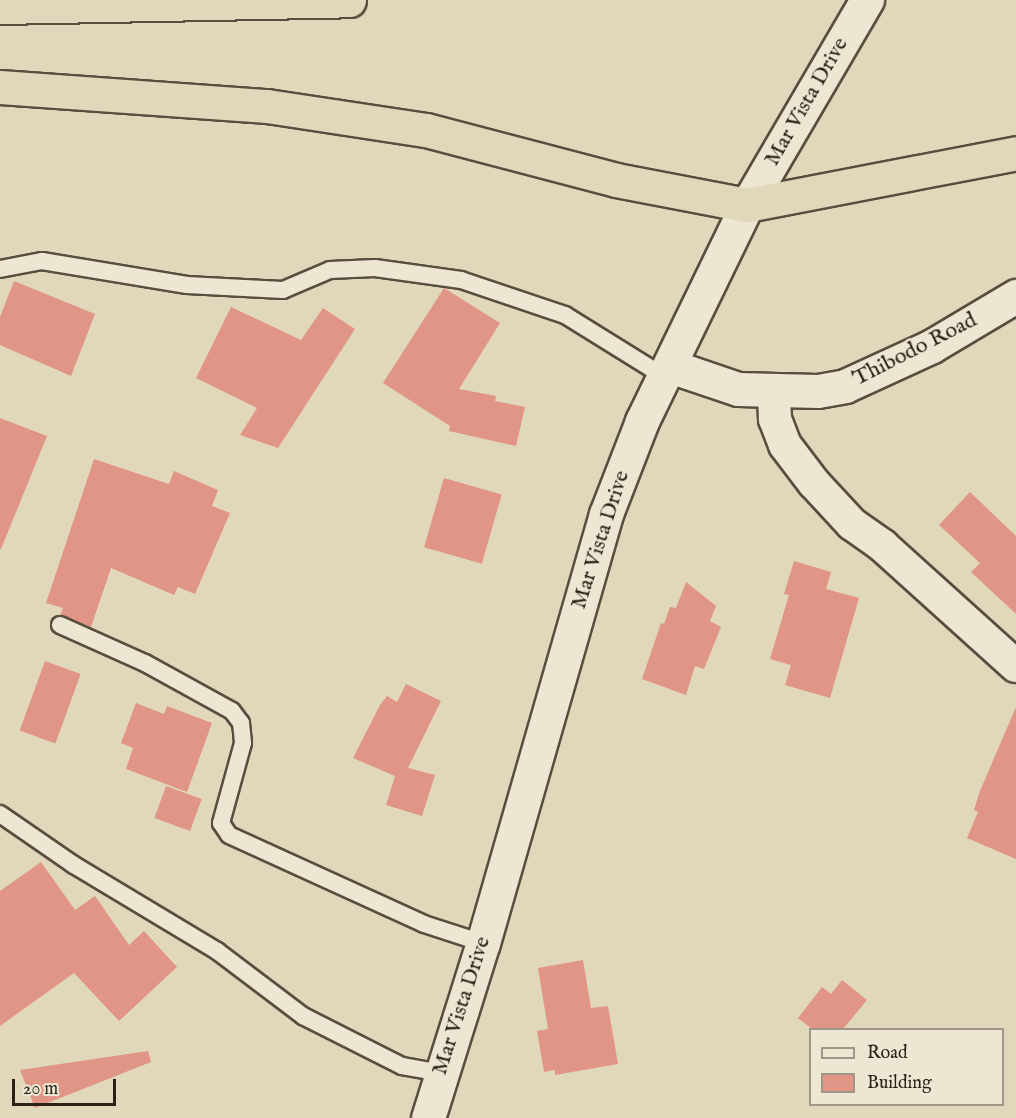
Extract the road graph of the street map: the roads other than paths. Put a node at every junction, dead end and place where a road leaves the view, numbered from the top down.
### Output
1 (349, 0) edge
2 (867, 0) edge
3 (0, 7) edge
4 (0, 87) edge
5 (1016, 153) edge
6 (747, 205) junction
7 (0, 269) edge
8 (1016, 296) edge
9 (667, 371) junction
10 (774, 392) junction
11 (60, 625) dead end
12 (1016, 666) edge
13 (0, 814) edge
14 (483, 943) junction
15 (440, 1073) junction
16 (428, 1118) edge

1 - 3 highway
2 - 6 street, Mar Vista Drive
4 - 6 highway
5 - 6 highway
6 - 9 street, Mar Vista Drive
7 - 9 lane
8 - 10 street, Thibodo Road
9 - 10 street, Thibodo Road
9 - 14 street, Mar Vista Drive
10 - 12 street
11 - 14 lane
13 - 15 lane
14 - 15 street, Mar Vista Drive
15 - 16 street, Mar Vista Drive

